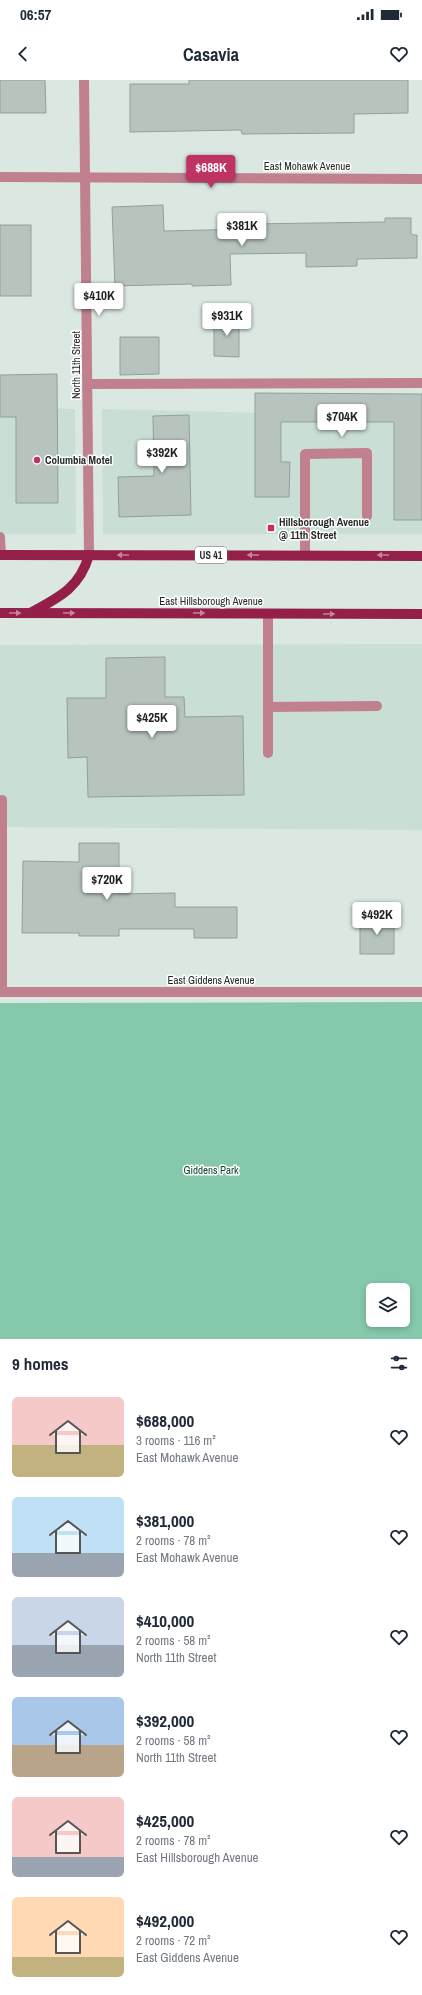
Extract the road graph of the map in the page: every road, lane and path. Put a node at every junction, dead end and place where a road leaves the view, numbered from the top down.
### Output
1 (84, 80) edge
2 (0, 177) edge
3 (87, 178) junction
4 (422, 178) edge
5 (422, 383) edge
6 (89, 384) junction
7 (367, 516) dead end
8 (0, 537) edge
9 (0, 555) edge
10 (89, 555) junction
11 (305, 555) junction
12 (422, 556) edge
13 (0, 613) edge
14 (30, 613) junction
15 (268, 614) junction
16 (422, 614) edge
17 (377, 706) dead end
18 (268, 707) junction
19 (268, 753) dead end
20 (2, 800) dead end
21 (1, 992) edge
22 (422, 992) edge

1 - 3 street, North 11th Street
2 - 3 street, East Mohawk Avenue
3 - 4 street, East Mohawk Avenue
3 - 6 street, North 11th Street
5 - 6 street
6 - 10 street, North 11th Street
7 - 11 street
8 - 9 street
9 - 10 main road, US 41
11 -> 10 main road, US 41
10 - 14 main road
12 -> 11 main road, US 41
13 -> 14 main road, East Hillsborough Avenue
14 -> 15 main road, East Hillsborough Avenue
15 -> 16 main road, East Hillsborough Avenue
15 - 18 street
17 - 18 street
18 - 19 street
20 - 21 street
21 - 22 street, East Giddens Avenue

